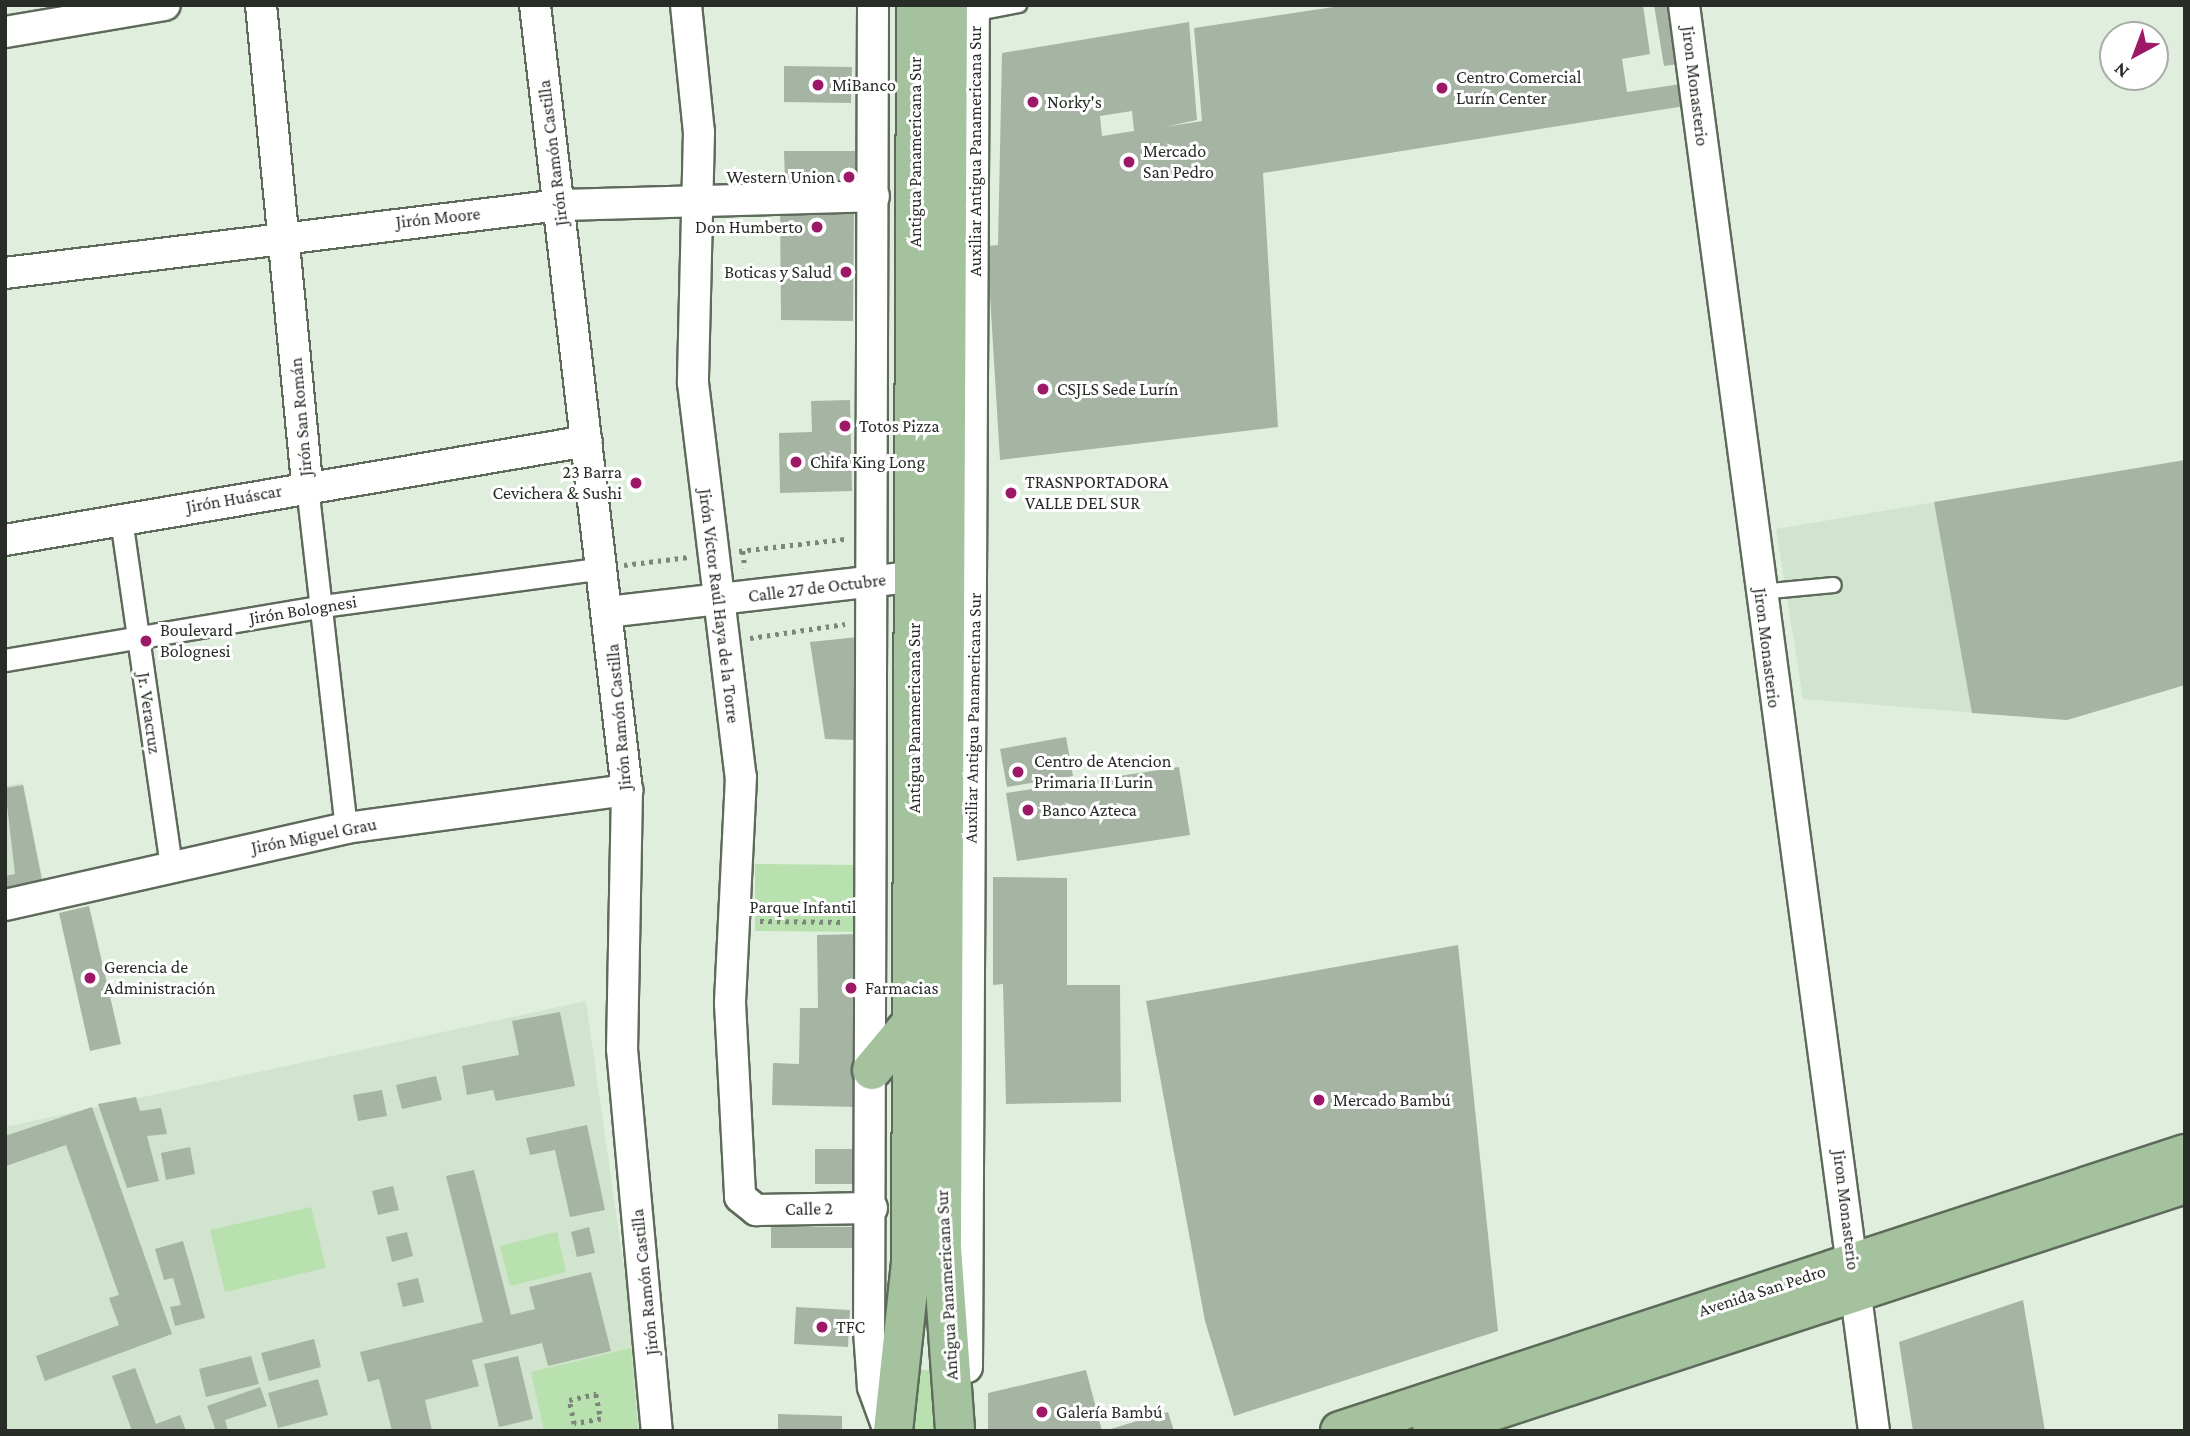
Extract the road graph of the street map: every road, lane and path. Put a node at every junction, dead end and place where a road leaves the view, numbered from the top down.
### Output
1 (166, 5) edge
2 (261, 5) edge
3 (535, 5) edge
4 (685, 5) edge
5 (873, 5) edge
6 (1019, 5) edge
7 (1684, 5) edge
8 (946, 11) edge
9 (5, 32) edge
10 (874, 196) junction
11 (698, 197) junction
12 (560, 205) junction
13 (285, 234) junction
14 (5, 273) edge
15 (587, 441) junction
16 (307, 486) junction
17 (121, 519) junction
18 (5, 540) edge
19 (603, 568) junction
20 (929, 575) junction
21 (873, 581) junction
22 (1834, 585) dead end
23 (1760, 592) junction
24 (720, 599) junction
25 (323, 606) junction
26 (608, 612) junction
27 (873, 620) junction
28 (138, 636) junction
29 (725, 642) junction
30 (5, 660) edge
31 (627, 790) junction
32 (346, 828) junction
33 (172, 865) junction
34 (5, 905) edge
35 (734, 921) junction
36 (872, 922) junction
37 (913, 1021) junction
38 (872, 1070) junction
39 (2185, 1154) edge
40 (2185, 1184) edge
41 (747, 1206) joint
42 (872, 1208) junction
43 (1855, 1275) junction
44 (574, 1424) joint
45 (1469, 1425) edge
46 (657, 1431) edge
47 (891, 1431) edge
48 (955, 1431) edge
49 (969, 1431) edge
50 (1340, 1431) edge
51 (1432, 1431) edge
52 (1874, 1431) edge

1 - 9 street
2 - 13 street, Jirón San Román
3 - 12 street, Jirón Ramón Castilla
4 - 11 street, Jirón Víctor Raúl Haya de la Torre
5 - 10 street
6 - 8 lane
7 - 23 street, Jiron Monasterio
8 - 20 main road, Antigua Panamericana Sur
8 - 49 street, Auxiliar Antigua Panamericana Sur
10 - 11 street, Jirón Moore
10 - 21 street
11 - 12 street, Jirón Moore
11 - 24 street, Jirón Víctor Raúl Haya de la Torre
12 - 13 street, Jirón Moore
12 - 15 street, Jirón Ramón Castilla
13 - 14 street, Jirón Moore
13 - 16 street, Jirón San Román
15 - 16 street, Jirón Huáscar
15 - 19 street, Jirón Ramón Castilla
16 - 17 street, Jirón Huáscar
16 - 25 street, Jirón San Román
17 - 18 street, Jirón Huáscar
17 - 28 street, Jr. Veracruz
19 - 25 street, Jirón Bolognesi
19 - 26 street, Jirón Ramón Castilla
20 - 21 street, Calle 27 de Octubre
20 - 37 main road, Antigua Panamericana Sur
20 - 48 main road, Antigua Panamericana Sur
21 - 24 street, Calle 27 de Octubre
21 - 27 street
22 - 23 lane
23 - 43 street, Jiron Monasterio
24 - 26 street, Calle 27 de Octubre
24 - 29 street, Jirón Víctor Raúl Haya de la Torre
25 - 28 street, Jirón Bolognesi
25 - 32 street, Jirón San Román
26 - 31 street, Jirón Ramón Castilla
27 - 29 path
27 - 36 street
28 - 30 street, Jirón Bolognesi
28 - 33 street, Jr. Veracruz
29 - 35 street, Jirón Víctor Raúl Haya de la Torre
31 - 32 street, Jirón Miguel Grau
31 - 46 street, Jirón Ramón Castilla
32 - 33 street, Jirón Miguel Grau
33 - 34 street, Jirón Miguel Grau
35 - 36 path, Parque Infantil
35 - 41 street, Jirón Víctor Raúl Haya de la Torre
36 - 38 street
37 - 38 main road
37 - 47 main road, Antigua Panamericana Sur
38 - 42 street
39 - 43 main road, Avenida San Pedro
40 - 43 main road, Avenida San Pedro
41 - 42 street, Calle 2
42 - 47 street
43 - 45 main road, Avenida San Pedro
43 - 50 main road, Avenida San Pedro
43 - 52 street, Jiron Monasterio
44 - 44 path
45 - 51 main road, Avenida San Pedro

